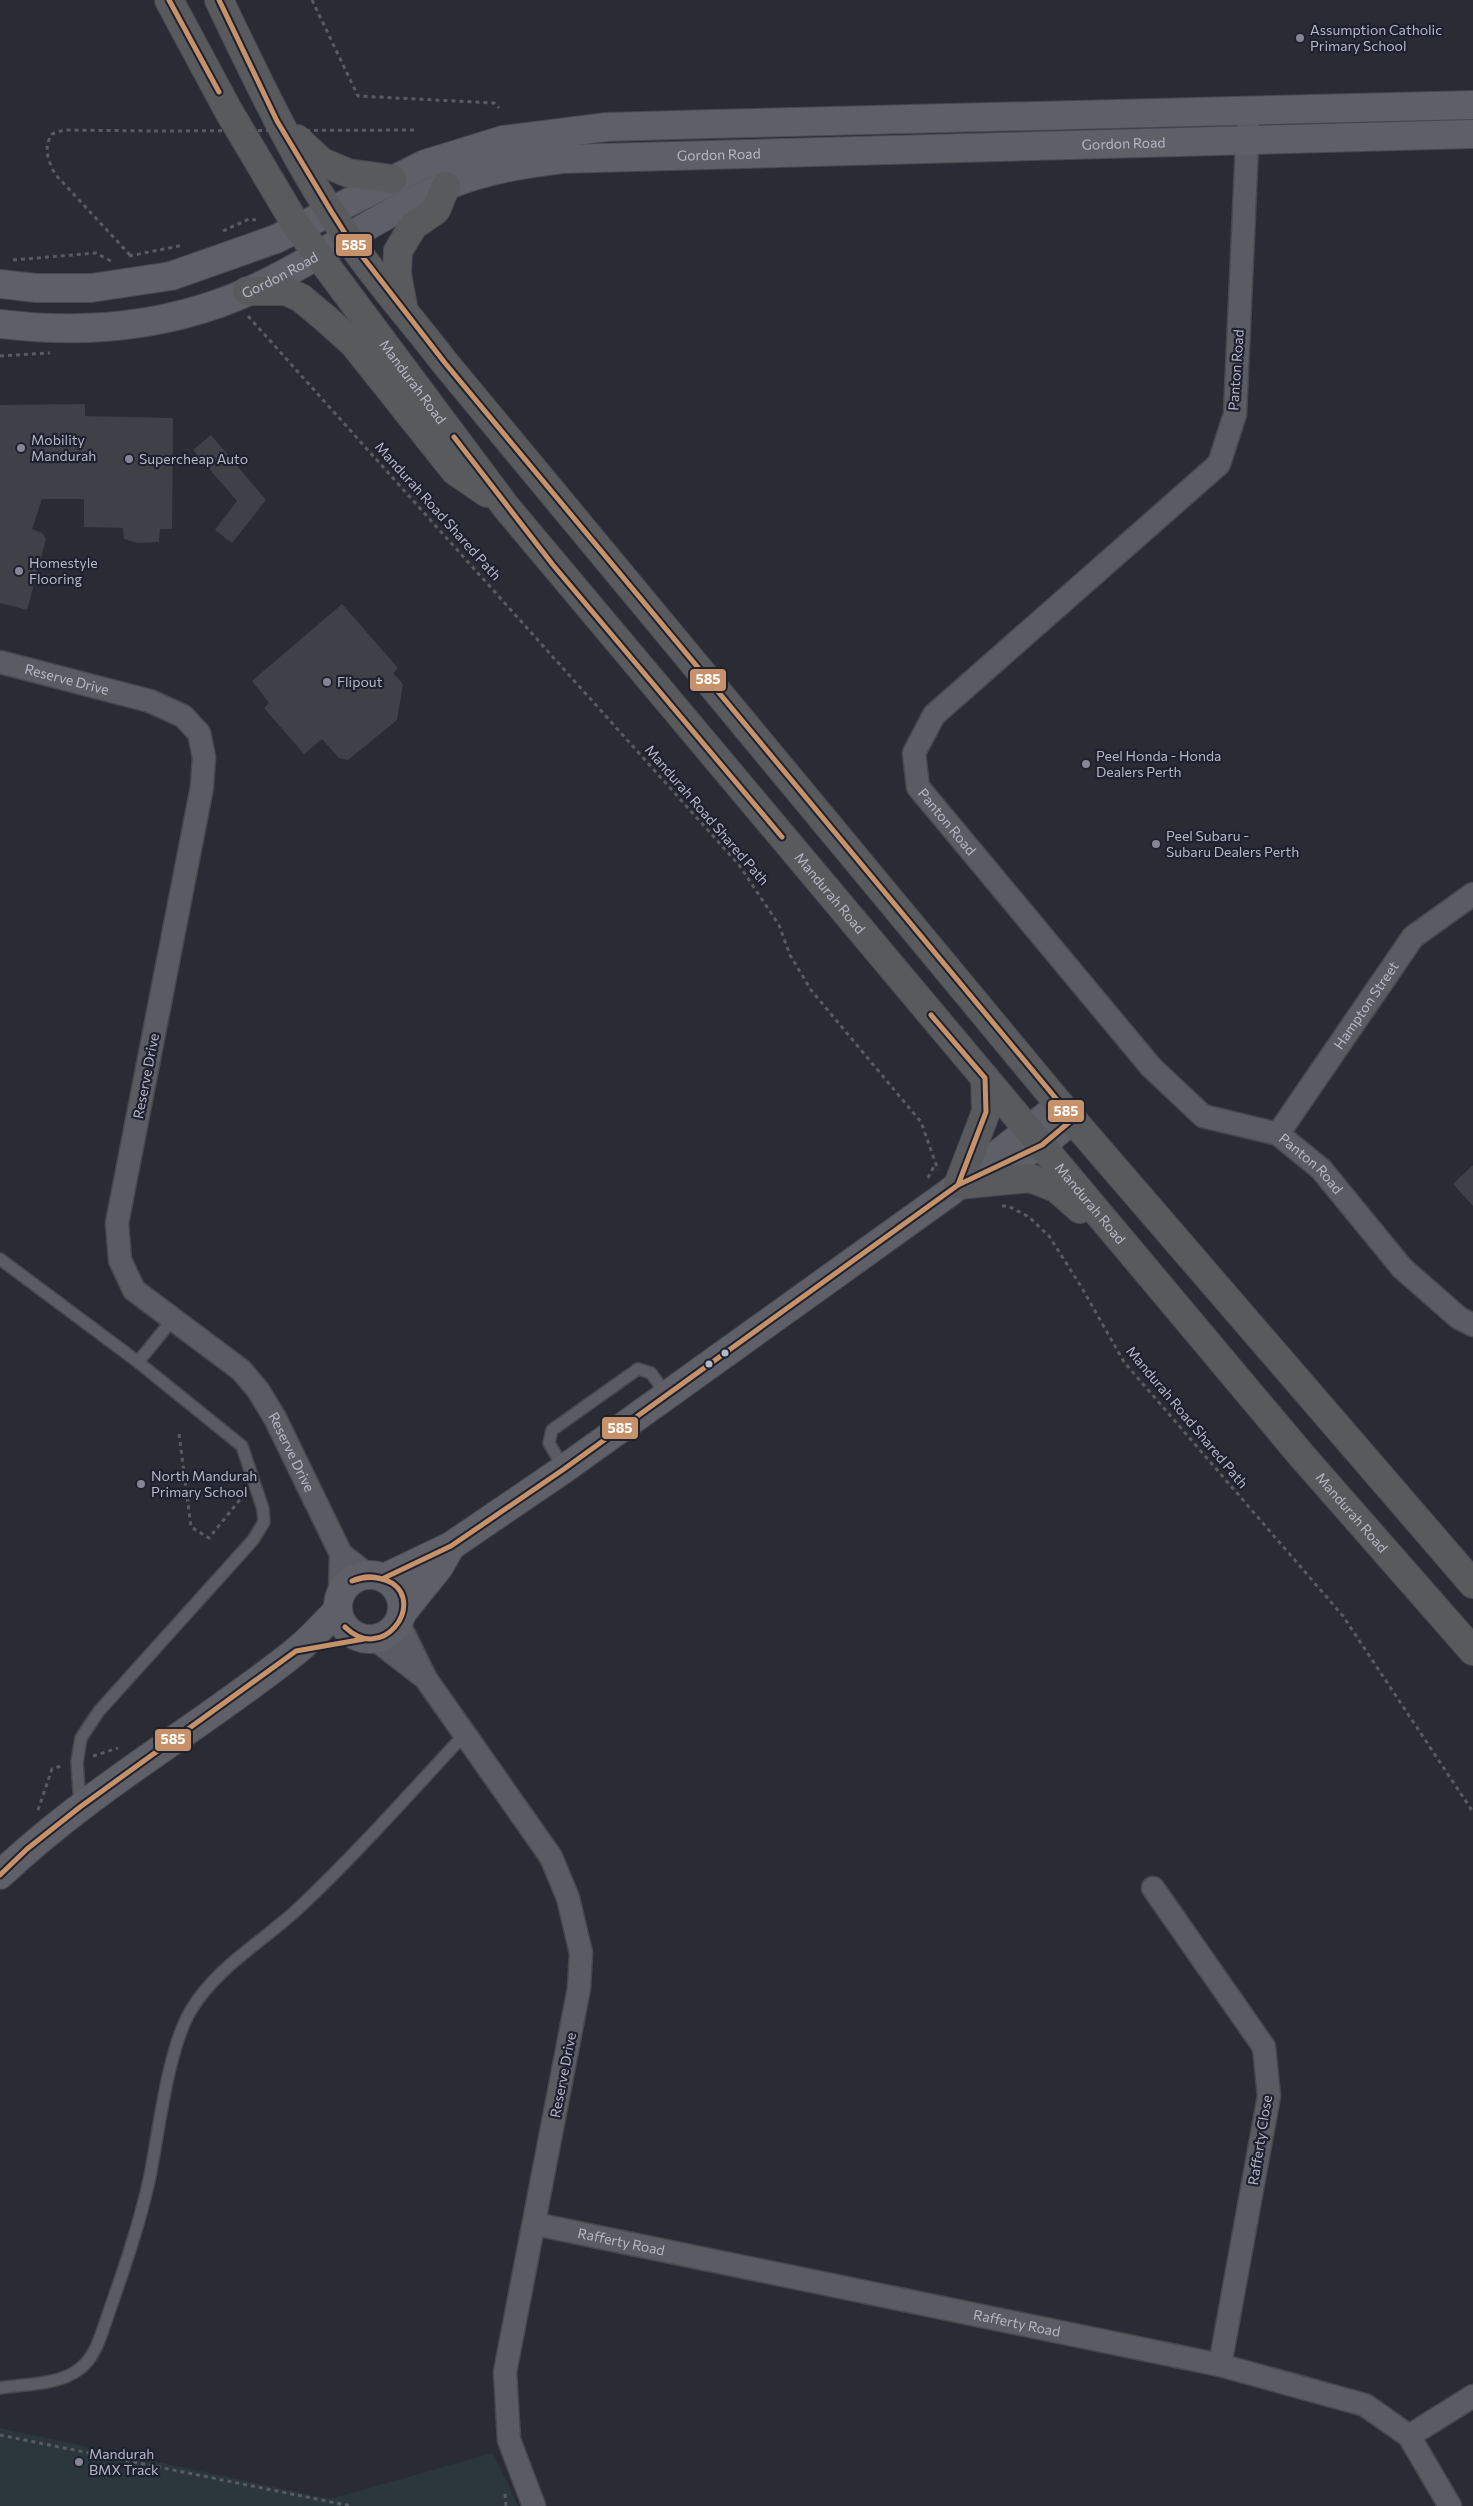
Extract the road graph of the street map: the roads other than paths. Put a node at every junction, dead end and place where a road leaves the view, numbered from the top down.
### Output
1 (169, 0) edge
2 (219, 0) edge
3 (1473, 105) edge
4 (1248, 109) junction
5 (846, 120) junction
6 (278, 121) junction
7 (711, 124) junction
8 (1473, 134) edge
9 (1249, 139) junction
10 (847, 151) junction
11 (713, 155) junction
12 (392, 179) junction
13 (446, 186) junction
14 (331, 211) junction
15 (298, 228) junction
16 (348, 238) junction
17 (318, 255) junction
18 (4, 279) edge
19 (246, 302) junction
20 (404, 310) junction
21 (0, 324) edge
22 (38, 328) junction
23 (0, 340) edge
24 (506, 507) junction
25 (0, 662) edge
26 (1473, 894) edge
27 (985, 1078) junction
28 (1066, 1112) junction
29 (1278, 1134) junction
30 (1035, 1138) junction
31 (954, 1189) junction
32 (1128, 1249) junction
33 (0, 1259) edge
34 (173, 1319) junction
35 (1473, 1325) edge
36 (138, 1362) junction
37 (666, 1394) junction
38 (564, 1469) junction
39 (451, 1546) junction
40 (341, 1554) junction
41 (376, 1576) junction
42 (1473, 1584) edge
43 (339, 1602) junction
44 (401, 1618) junction
45 (370, 1639) junction
46 (296, 1651) junction
47 (1473, 1651) edge
48 (426, 1679) junction
49 (464, 1735) junction
50 (80, 1807) junction
51 (0, 1875) edge
52 (1153, 1888) dead end
53 (535, 2224) junction
54 (1220, 2365) junction
55 (0, 2388) edge
56 (1473, 2396) edge
57 (1409, 2436) junction
58 (534, 2506) edge
59 (1450, 2506) edge

1 - 15 highway, Mandurah Road
2 - 6 highway
3 - 4 main road
4 - 5 main road
4 - 9 street, Panton Road
5 - 7 main road
5 - 10 main road
6 - 12 highway
6 - 14 highway
7 - 11 main road
7 - 12 main road
8 - 9 main road, Gordon Road
9 - 10 main road, Gordon Road
9 - 29 street, Panton Road
10 - 11 main road, Gordon Road
11 - 13 main road, Gordon Road
12 - 14 main road
13 - 16 main road, Gordon Road
13 - 20 highway
14 - 15 main road
14 - 16 highway
15 - 17 highway, Mandurah Road
15 - 18 main road
16 - 17 main road, Gordon Road
16 - 20 highway
17 - 19 main road, Gordon Road
17 - 24 highway, Mandurah Road
19 - 22 main road, Gordon Road
19 - 24 highway
20 - 28 highway
21 - 22 main road, Gordon Road
22 - 23 main road
24 - 27 highway, Mandurah Road
25 - 34 street, Reserve Drive
26 - 29 street, Hampton Street
27 - 30 highway, Mandurah Road
27 - 31 highway
28 - 30 main road
28 - 42 highway
29 - 35 street, Panton Road
30 - 31 main road
30 - 32 highway, Mandurah Road
31 - 32 highway
31 - 37 main road
32 - 47 highway, Mandurah Road
33 - 36 lane
34 - 36 lane
34 - 40 street, Reserve Drive
36 - 50 lane
37 - 38 main road
37 - 38 lane
38 - 39 main road
39 - 41 main road
39 - 44 main road
40 - 41 street, Reserve Drive
40 - 43 street, Reserve Drive
41 - 43 main road
41 - 44 main road
43 - 45 main road
43 - 46 main road
44 - 45 main road
44 - 48 street, Reserve Drive
45 - 46 main road
45 - 48 street, Reserve Drive
46 - 50 main road
48 - 49 street, Reserve Drive
49 - 53 street, Reserve Drive
49 - 55 lane
50 - 51 main road
52 - 54 street, Rafferty Close
53 - 54 street, Rafferty Road
53 - 58 street, Reserve Drive
54 - 57 street, Rafferty Road
56 - 57 street
57 - 59 street, Rafferty Road

